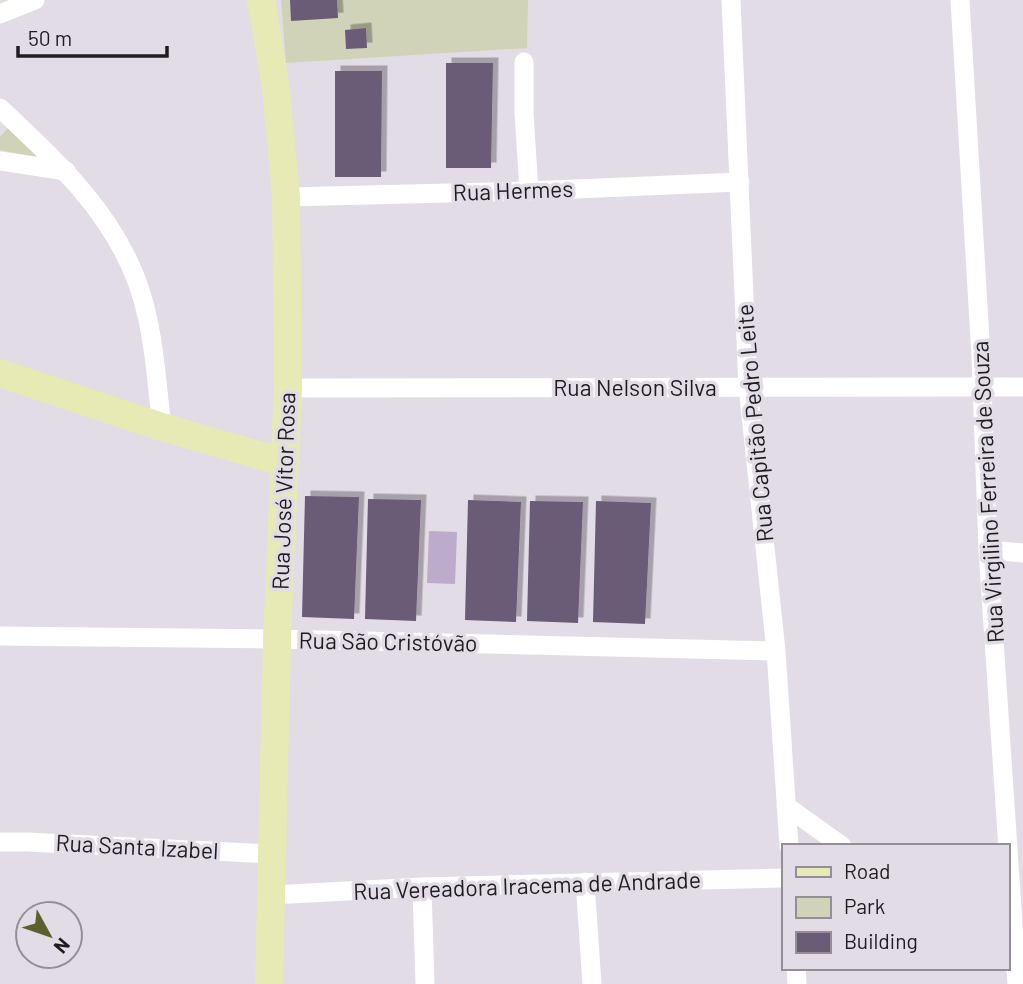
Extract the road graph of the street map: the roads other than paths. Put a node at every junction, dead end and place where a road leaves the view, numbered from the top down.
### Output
1 (35, 0) edge
2 (261, 0) edge
3 (731, 0) edge
4 (960, 0) edge
5 (0, 14) edge
6 (524, 62) dead end
7 (0, 108) edge
8 (0, 161) edge
9 (66, 172) junction
10 (740, 182) junction
11 (529, 191) junction
12 (286, 197) junction
13 (0, 373) edge
14 (748, 387) junction
15 (982, 387) junction
16 (1023, 387) edge
17 (288, 388) junction
18 (163, 427) junction
19 (286, 463) junction
20 (988, 550) junction
21 (1023, 553) edge
22 (0, 636) edge
23 (277, 639) junction
24 (776, 651) junction
25 (1015, 799) edge
26 (786, 806) junction
27 (0, 842) edge
28 (789, 844) edge
29 (839, 844) edge
30 (273, 854) junction
31 (782, 878) edge
32 (585, 882) junction
33 (422, 887) junction
34 (271, 895) junction
35 (1016, 973) edge
36 (270, 984) edge
37 (425, 984) edge
38 (593, 984) edge

1 - 5 street
2 - 12 main road, Rua José Vítor Rosa
3 - 10 street, Rua Capitão Pedro Leite
4 - 15 street, Rua Virgilino Ferreira de Souza
6 - 11 street
7 - 9 street
8 - 9 street
9 - 18 street
10 - 11 street, Rua Hermes
10 - 14 street, Rua Capitão Pedro Leite
11 - 12 street, Rua Hermes
12 - 17 main road, Rua José Vítor Rosa
13 - 18 main road
14 - 15 street, Rua Nelson Silva
14 - 17 street, Rua Nelson Silva
14 - 24 street, Rua Capitão Pedro Leite
15 - 16 street, Rua Nelson Silva
15 - 20 street, Rua Virgilino Ferreira de Souza
17 - 19 main road, Rua José Vítor Rosa
18 - 19 main road
19 - 23 main road, Rua José Vítor Rosa
20 - 21 street
20 - 25 street, Rua Virgilino Ferreira de Souza
22 - 23 street, Rua São Cristóvão
23 - 24 street, Rua São Cristóvão
23 - 30 main road, Rua José Vítor Rosa
24 - 26 street, Rua Capitão Pedro Leite
25 - 35 street, Rua Virgilino Ferreira de Souza
26 - 28 street, Rua Capitão Pedro Leite
26 - 29 street
27 - 30 street, Rua Santa Izabel
30 - 34 main road, Rua José Vítor Rosa
31 - 32 street, Rua Vereadora Iracema de Andrade
32 - 33 street, Rua Vereadora Iracema de Andrade
32 - 38 street
33 - 34 street, Rua Vereadora Iracema de Andrade
33 - 37 street
34 - 36 main road, Rua José Vítor Rosa

